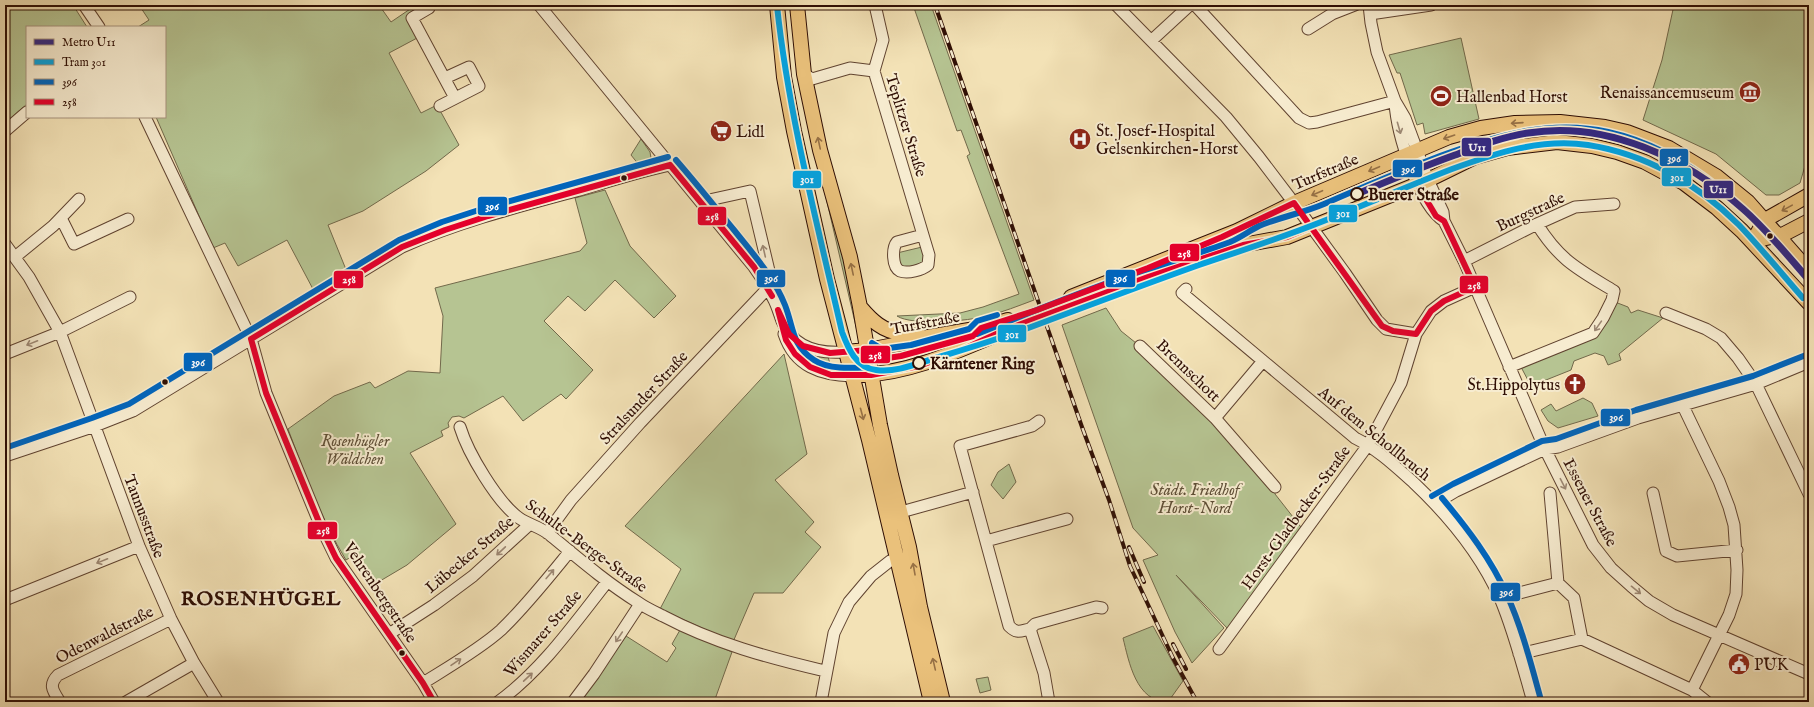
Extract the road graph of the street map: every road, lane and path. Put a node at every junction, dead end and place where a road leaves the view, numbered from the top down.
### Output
1 (84, 5) edge
2 (427, 5) edge
3 (539, 5) edge
4 (778, 5) edge
5 (797, 5) edge
6 (875, 5) edge
7 (1116, 5) edge
8 (1190, 5) edge
9 (1195, 5) edge
10 (1355, 5) edge
11 (1431, 5) edge
12 (1369, 9) edge
13 (99, 26) edge
14 (1308, 29) dead end
15 (1152, 40) junction
16 (874, 71) junction
17 (804, 74) junction
18 (445, 78) junction
19 (455, 98) junction
20 (1395, 101) junction
21 (440, 106) dead end
22 (26, 113) edge
23 (145, 118) edge
24 (5, 131) edge
25 (1412, 153) junction
26 (670, 166) junction
27 (1423, 182) junction
28 (1809, 195) edge
29 (79, 199) dead end
30 (1294, 203) junction
31 (703, 204) junction
32 (1614, 204) dead end
33 (62, 218) junction
34 (128, 219) dead end
35 (1765, 220) junction
36 (1809, 221) edge
37 (1308, 223) junction
38 (1537, 224) junction
39 (923, 235) dead end
40 (1778, 236) junction
41 (1753, 241) junction
42 (5, 244) edge
43 (1208, 250) junction
44 (15, 257) junction
45 (1464, 261) junction
46 (1809, 271) edge
47 (1475, 286) junction
48 (768, 288) junction
49 (1186, 289) dead end
50 (130, 297) dead end
51 (1809, 303) edge
52 (860, 307) junction
53 (1666, 313) dead end
54 (1029, 317) junction
55 (782, 321) junction
56 (60, 332) junction
57 (1416, 334) junction
58 (922, 338) junction
59 (251, 339) junction
60 (1140, 346) dead end
61 (868, 350) junction
62 (845, 352) junction
63 (5, 354) edge
64 (1264, 361) junction
65 (1809, 362) edge
66 (1509, 367) junction
67 (871, 375) junction
68 (852, 376) junction
69 (1756, 384) junction
70 (1683, 406) junction
71 (1215, 418) junction
72 (1039, 422) dead end
73 (94, 426) junction
74 (460, 427) dead end
75 (1368, 445) junction
76 (1545, 449) junction
77 (5, 456) edge
78 (1275, 487) dead end
79 (973, 492) junction
80 (1550, 493) dead end
81 (1653, 494) dead end
82 (1809, 494) edge
83 (1436, 503) junction
84 (901, 512) junction
85 (1067, 519) dead end
86 (529, 525) junction
87 (547, 533) junction
88 (986, 541) junction
89 (138, 546) junction
90 (910, 547) junction
91 (1737, 550) junction
92 (570, 551) junction
93 (896, 555) junction
94 (607, 582) junction
95 (1558, 582) junction
96 (1500, 598) junction
97 (5, 600) edge
98 (640, 604) junction
99 (1102, 608) dead end
100 (914, 609) junction
101 (171, 618) junction
102 (1030, 629) junction
103 (389, 634) junction
104 (1718, 634) junction
105 (1582, 639) junction
106 (1219, 649) dead end
107 (1519, 654) junction
108 (194, 663) junction
109 (826, 671) junction
110 (1809, 674) edge
111 (423, 683) junction
112 (1692, 690) junction
113 (60, 702) edge
114 (126, 702) edge
115 (218, 702) edge
116 (434, 702) edge
117 (498, 702) edge
118 (573, 702) edge
119 (821, 702) edge
120 (931, 702) edge
121 (943, 702) edge
122 (1049, 702) edge
123 (1532, 702) edge
124 (1707, 702) edge

1 - 13 street
2 - 18 street
3 - 26 street
4 - 62 main road
5 - 17 main road
6 - 16 street
7 - 15 street
8 - 15 street
9 - 20 street
10 - 14 street
11 - 12 street
12 - 20 street, Essener Straße
15 - 30 street
16 - 17 street, Teplitzer Straße
16 - 39 street, Teplitzer Straße
52 -> 17 main road
18 - 19 street
18 - 19 street
19 - 21 street
20 - 25 street, Essener Straße
22 - 24 street
23 - 59 street, Vehrenbergstraße
25 - 27 street, Essener Straße
25 -> 30 main road, Turfstraße
35 -> 25 main road, Turfstraße
26 - 31 street
26 - 59 street
27 - 37 main road, Turfstraße
27 - 41 main road, Turfstraße
27 - 45 street, Essener Straße
28 -> 35 main road
29 - 33 street
30 - 37 street
30 - 43 main road, Turfstraße
31 - 48 street
48 -> 31 street
32 - 38 street, Burgstraße
33 - 34 street
33 - 44 street
35 - 40 main road, Turfstraße
35 - 41 main road
36 - 40 main road
37 - 43 main road, Turfstraße
37 - 57 street
38 - 45 street, Burgstraße
38 -> 66 street
40 - 41 main road
40 - 46 main road, Turfstraße
41 - 51 main road, Turfstraße
42 - 44 street, Taunusstraße
43 - 54 main road, Turfstraße, bridge
44 - 56 street, Taunusstraße
45 - 47 street, Essener Straße
47 - 57 street
47 - 66 street, Essener Straße
48 - 55 street
48 - 87 street, Stralsunder Straße
49 - 64 street, Auf dem Schollbruch
50 - 56 street
52 - 58 main road
52 - 61 main road
53 - 69 street
54 - 58 main road, Turfstraße
54 - 67 main road, Turfstraße
55 - 62 street
55 - 68 street
56 -> 63 street
56 - 73 street, Taunusstraße
57 - 75 street, Horst-Gladbecker-Straße
58 - 61 main road, Turfstraße
59 - 73 street
59 - 103 street, Vehrenbergstraße
60 - 71 street, Brennschott
61 - 62 main road
61 - 67 main road
62 - 68 main road
64 - 71 street, Brennschott
64 - 75 street, Auf dem Schollbruch
65 - 69 street
66 - 76 street, Essener Straße
67 - 68 main road
67 - 84 main road
68 -> 93 main road
69 - 70 street
69 - 82 street
70 - 76 street
70 - 91 street
71 - 78 street, Brennschott
72 - 79 street
73 - 77 street
73 - 89 street, Taunusstraße
74 - 86 street, Schulte-Berge-Straße
75 - 83 street, Auf dem Schollbruch
75 - 106 street, Horst-Gladbecker-Straße
76 - 83 street
76 -> 104 street, Essener Straße
79 - 84 street
79 - 88 street
80 - 95 street
81 - 91 street
83 - 96 street, Auf dem Schollbruch
84 - 90 main road
85 - 88 street
86 - 87 street, Schulte-Berge-Straße
86 -> 103 street, Lübecker Straße
87 - 92 street, Schulte-Berge-Straße
88 - 102 street
89 -> 97 street
89 - 101 street, Taunusstraße
90 - 93 street
100 -> 90 main road
91 - 104 street
92 - 94 street, Schulte-Berge-Straße
111 -> 92 street
93 - 100 main road
93 - 109 street
94 - 98 street, Schulte-Berge-Straße
117 -> 94 street, Wismarer Straße
95 - 96 street
95 - 105 street
96 - 107 street, Auf dem Schollbruch
98 - 109 street, Schulte-Berge-Straße
98 -> 118 street
99 - 102 street
100 - 120 main road
121 -> 100 main road
101 - 108 street, Taunusstraße
101 - 113 street, Odenwaldstraße
102 - 122 street
103 - 111 street, Vehrenbergstraße
104 - 110 street, Essener Straße
104 - 112 street
105 - 107 street
105 - 112 street
107 - 123 street, Auf dem Schollbruch
108 - 114 street
108 - 115 street, Taunusstraße
109 - 119 street
111 - 116 street, Vehrenbergstraße
112 - 124 street

